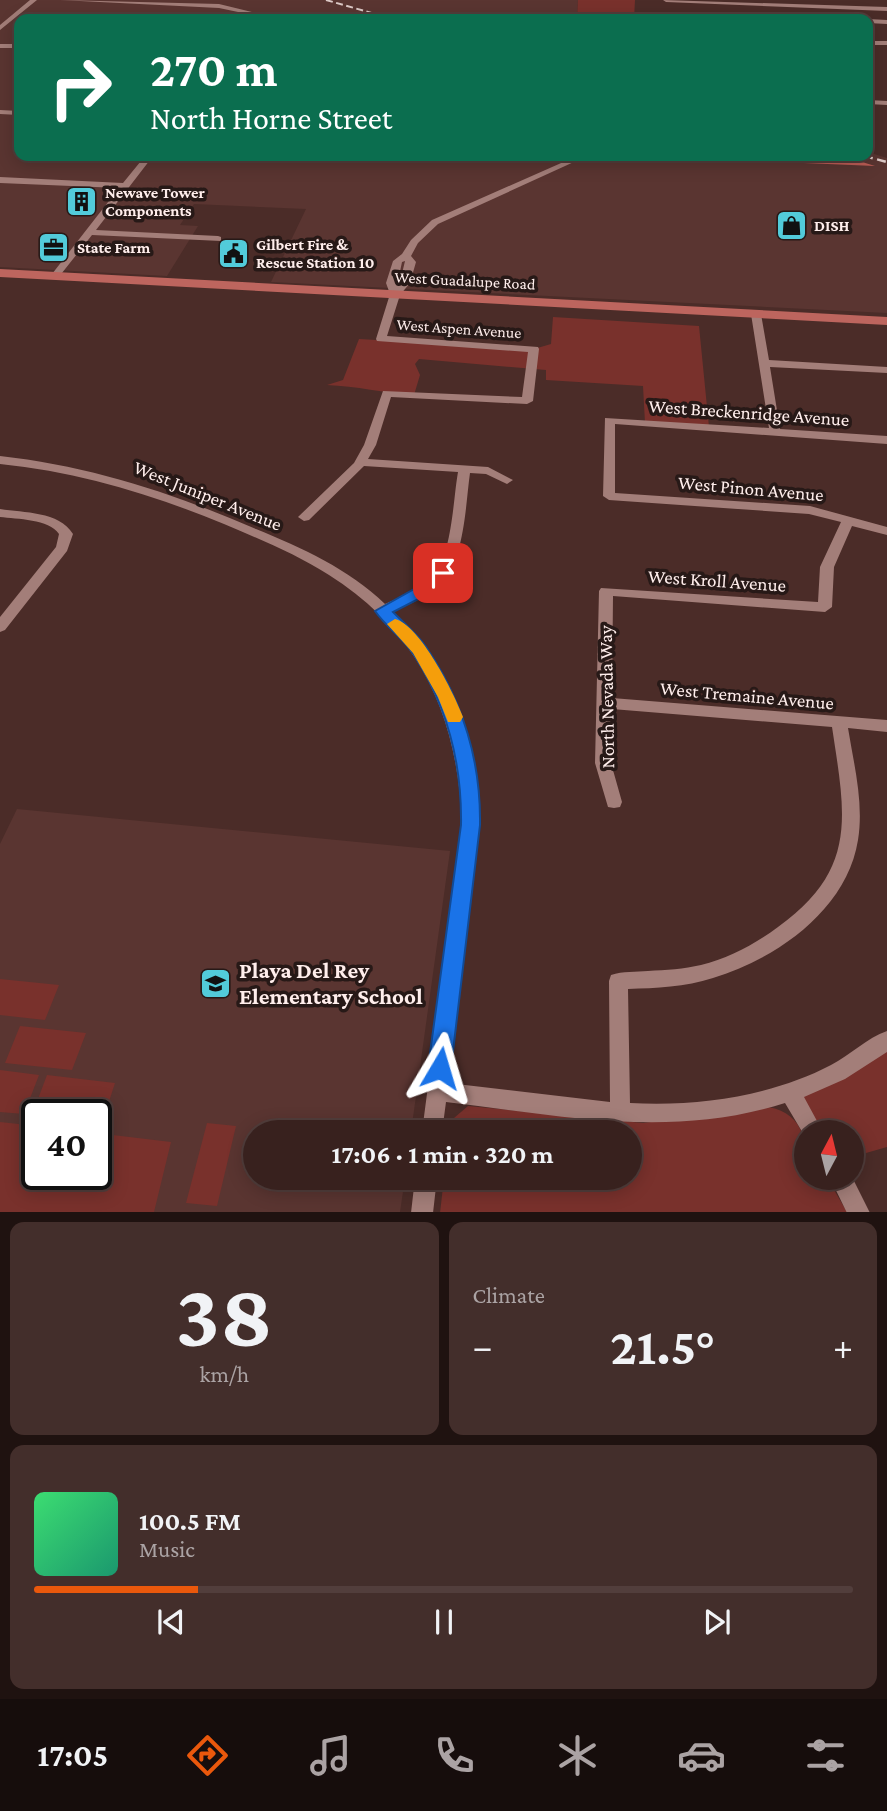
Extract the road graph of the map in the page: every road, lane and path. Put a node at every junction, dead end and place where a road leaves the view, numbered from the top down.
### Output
1 (34, 0) edge
2 (63, 0) edge
3 (666, 0) edge
4 (757, 4) junction
5 (841, 4) edge
6 (887, 9) edge
7 (17, 14) edge
8 (255, 14) edge
9 (759, 14) edge
10 (14, 16) edge
11 (0, 28) edge
12 (145, 161) edge
13 (572, 161) edge
14 (0, 180) edge
15 (125, 186) junction
16 (89, 232) junction
17 (218, 239) dead end
18 (0, 273) edge
19 (55, 276) junction
20 (395, 294) junction
21 (756, 314) junction
22 (887, 321) edge
23 (765, 363) junction
24 (887, 370) edge
25 (775, 431) junction
26 (887, 440) edge
27 (0, 460) edge
28 (360, 462) junction
29 (464, 470) junction
30 (507, 480) dead end
31 (609, 496) joint
32 (0, 513) edge
33 (304, 517) dead end
34 (849, 519) junction
35 (887, 531) edge
36 (606, 591) joint
37 (383, 611) junction
38 (0, 627) edge
39 (605, 703) junction
40 (839, 722) junction
41 (887, 726) edge
42 (614, 802) dead end
43 (887, 1040) edge
44 (437, 1091) junction
45 (790, 1093) junction
46 (620, 1113) junction
47 (433, 1120) edge
48 (806, 1120) edge
49 (425, 1190) edge
50 (847, 1190) edge
51 (422, 1212) edge
52 (858, 1212) edge

1 - 7 street
2 - 8 street
3 - 4 street
4 - 5 street
4 - 9 street
5 - 6 street
10 - 11 street
12 - 15 street
13 - 20 street
14 - 15 street
15 - 16 street
16 - 17 street
16 - 19 street
18 - 19 main road, West Guadalupe Road
19 - 20 main road, West Guadalupe Road
20 - 21 main road, West Guadalupe Road
20 - 28 street, West Aspen Avenue
21 - 22 main road, West Guadalupe Road
21 - 23 street
23 - 24 street
23 - 25 street
25 - 26 street, West Breckenridge Avenue
25 - 31 street, West Breckenridge Avenue
27 - 37 street, West Juniper Avenue
28 - 29 street
28 - 33 street
29 - 30 street
29 - 37 street
31 - 34 street, West Pinon Avenue
32 - 38 street
34 - 35 street, West Pinon Avenue
34 - 36 street, West Kroll Avenue
36 - 39 street, North Nevada Way
37 - 44 street, West Juniper Avenue
39 - 40 street, West Tremaine Avenue
39 - 42 street, North Nevada Way
40 - 41 street, West Tremaine Avenue
40 - 46 street
43 - 45 street
44 - 46 street
44 - 47 street, West Juniper Avenue
45 - 46 street
45 - 48 street
49 - 51 street
50 - 52 street

